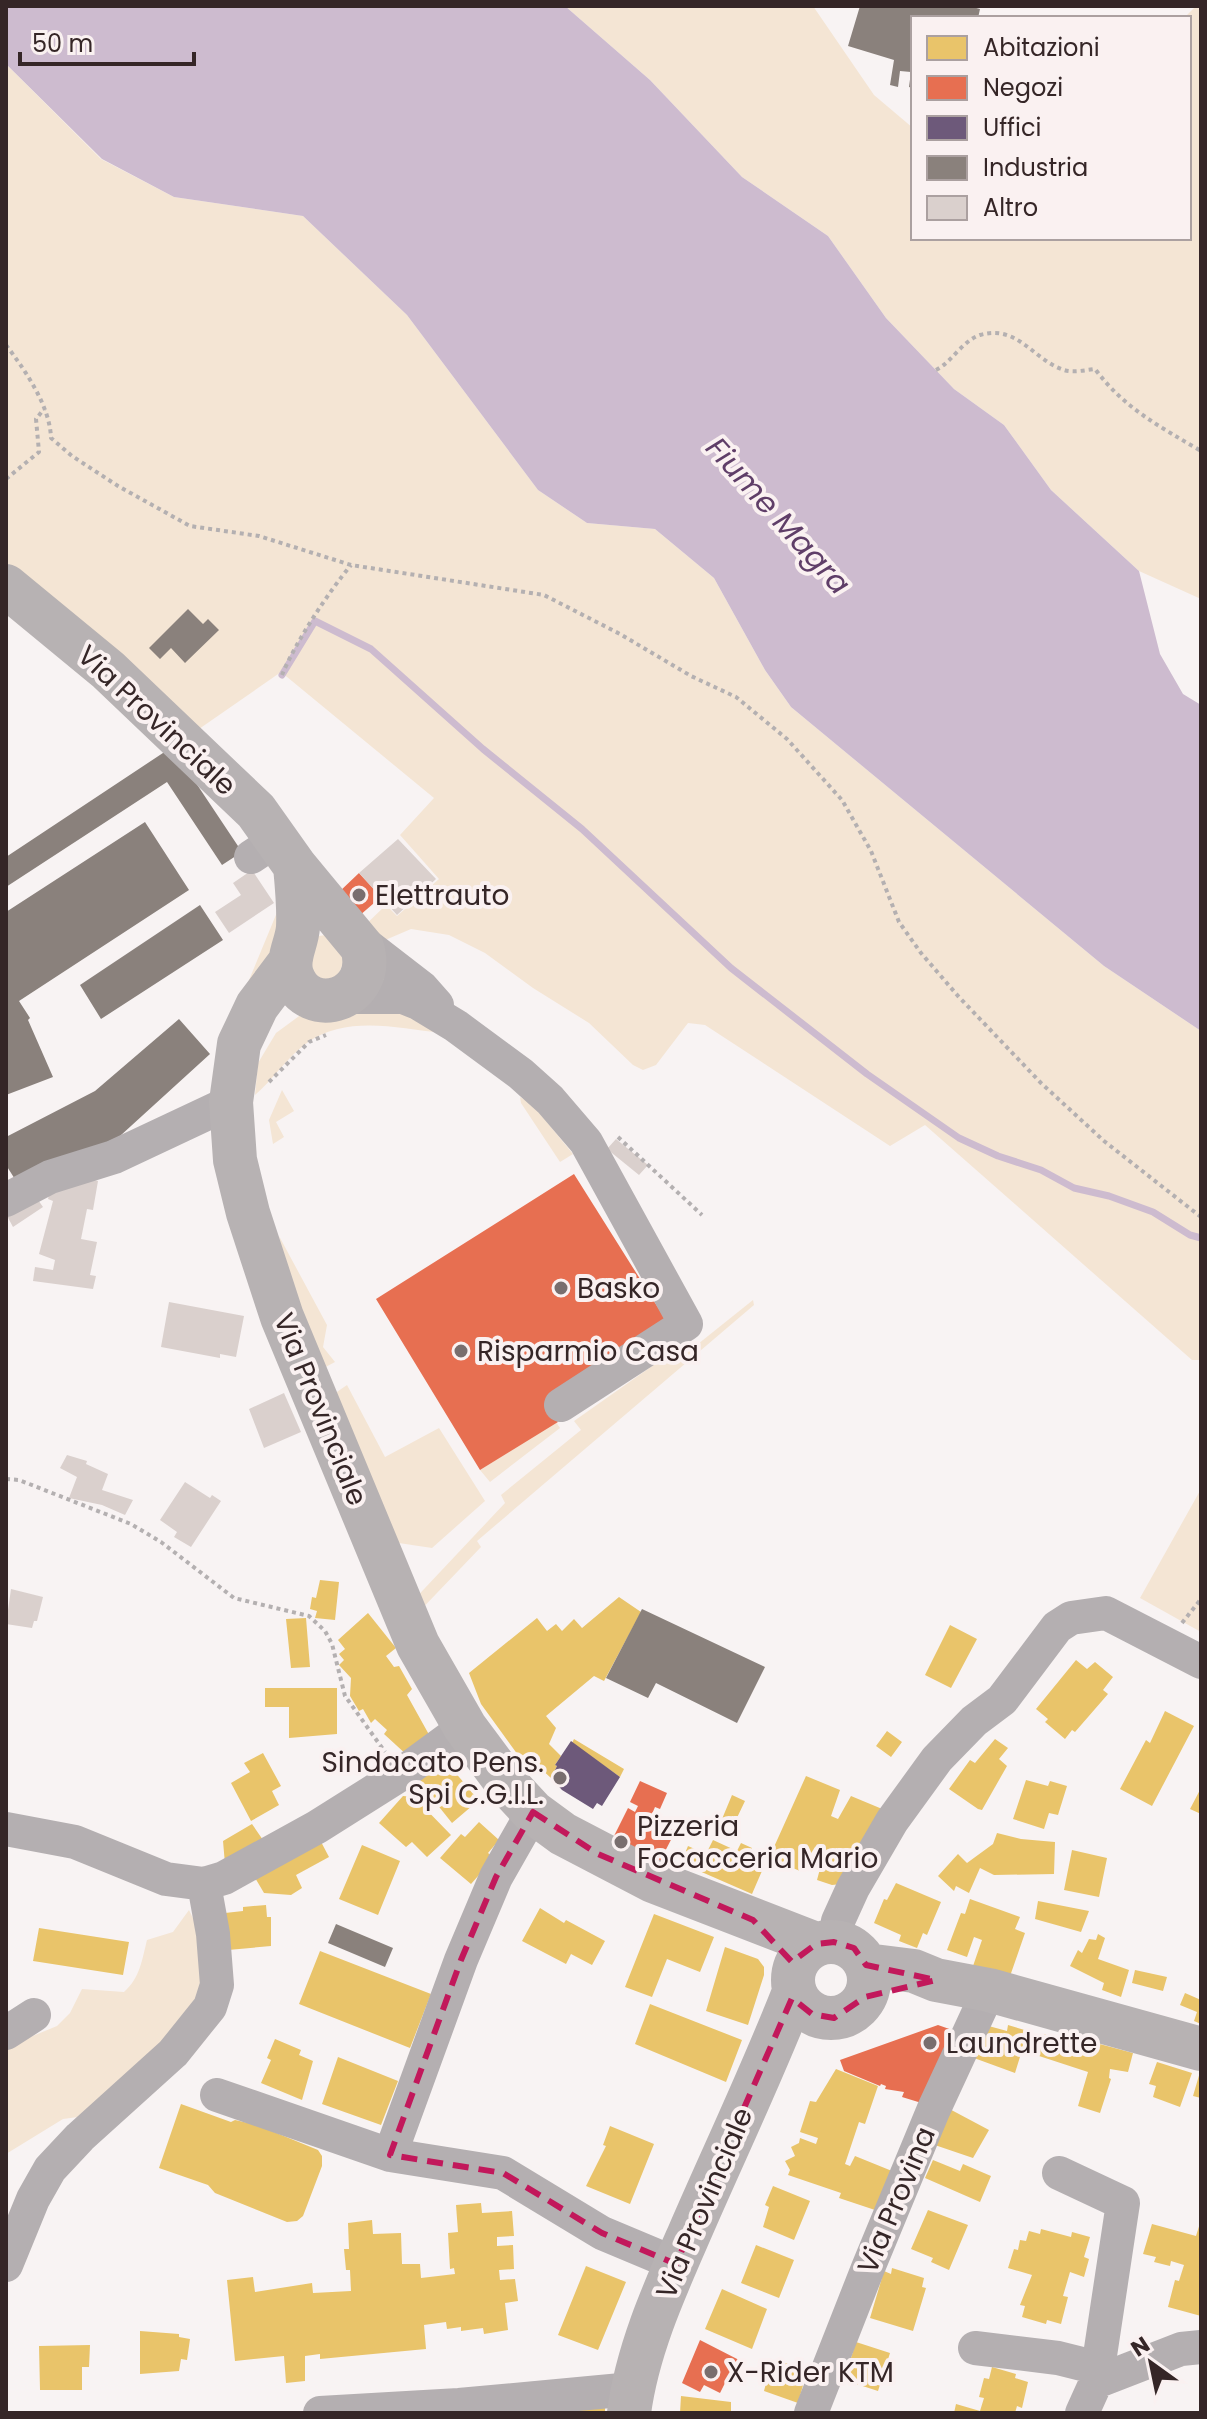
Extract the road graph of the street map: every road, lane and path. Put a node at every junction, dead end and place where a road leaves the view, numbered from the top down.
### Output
1 (6, 345) edge
2 (936, 370) dead end
3 (44, 409) junction
4 (1201, 451) edge
5 (6, 479) edge
6 (351, 565) junction
7 (6, 586) edge
8 (282, 675) dead end
9 (274, 854) junction
10 (352, 934) junction
11 (314, 987) junction
12 (456, 1026) junction
13 (242, 1091) junction
14 (6, 1200) edge
15 (1201, 1217) edge
16 (561, 1405) dead end
17 (6, 1479) edge
18 (1201, 1662) edge
19 (465, 1727) junction
20 (401, 1774) junction
21 (533, 1812) junction
22 (6, 1829) edge
23 (204, 1884) junction
24 (827, 1975) junction
25 (989, 1990) junction
26 (1201, 2049) edge
27 (217, 2095) dead end
28 (390, 2155) junction
29 (1059, 2173) dead end
30 (676, 2264) junction
31 (6, 2265) edge
32 (1201, 2347) edge
33 (975, 2348) dead end
34 (1097, 2375) junction
35 (630, 2401) edge
36 (320, 2413) edge
37 (811, 2413) edge
38 (1082, 2413) edge

1 - 3 path
2 - 4 path
3 - 5 path
3 - 6 path
6 - 8 path
6 - 15 path
7 - 9 main road, Via Provinciale
9 - 10 main road, Via Provinciale
9 - 11 main road
10 - 11 main road, Via Provinciale
10 - 11 main road
10 - 12 street
11 - 12 street
11 - 13 path
11 - 13 main road
12 - 16 street
13 - 14 street
13 - 19 main road, Via Provinciale
17 - 20 path
18 - 24 street
19 - 20 street
19 - 21 main road, Via Provinciale
20 - 23 street
21 - 24 main road, Via Provinciale
21 - 28 street
22 - 23 street
23 - 31 street
24 - 25 main road
24 - 30 main road, Via Provinciale
25 - 26 main road
25 - 37 street, Via Provina
27 - 28 street
28 - 30 street
29 - 34 street
30 - 35 main road, Via Provinciale
32 - 34 street
33 - 34 street
34 - 38 street
35 - 36 street

